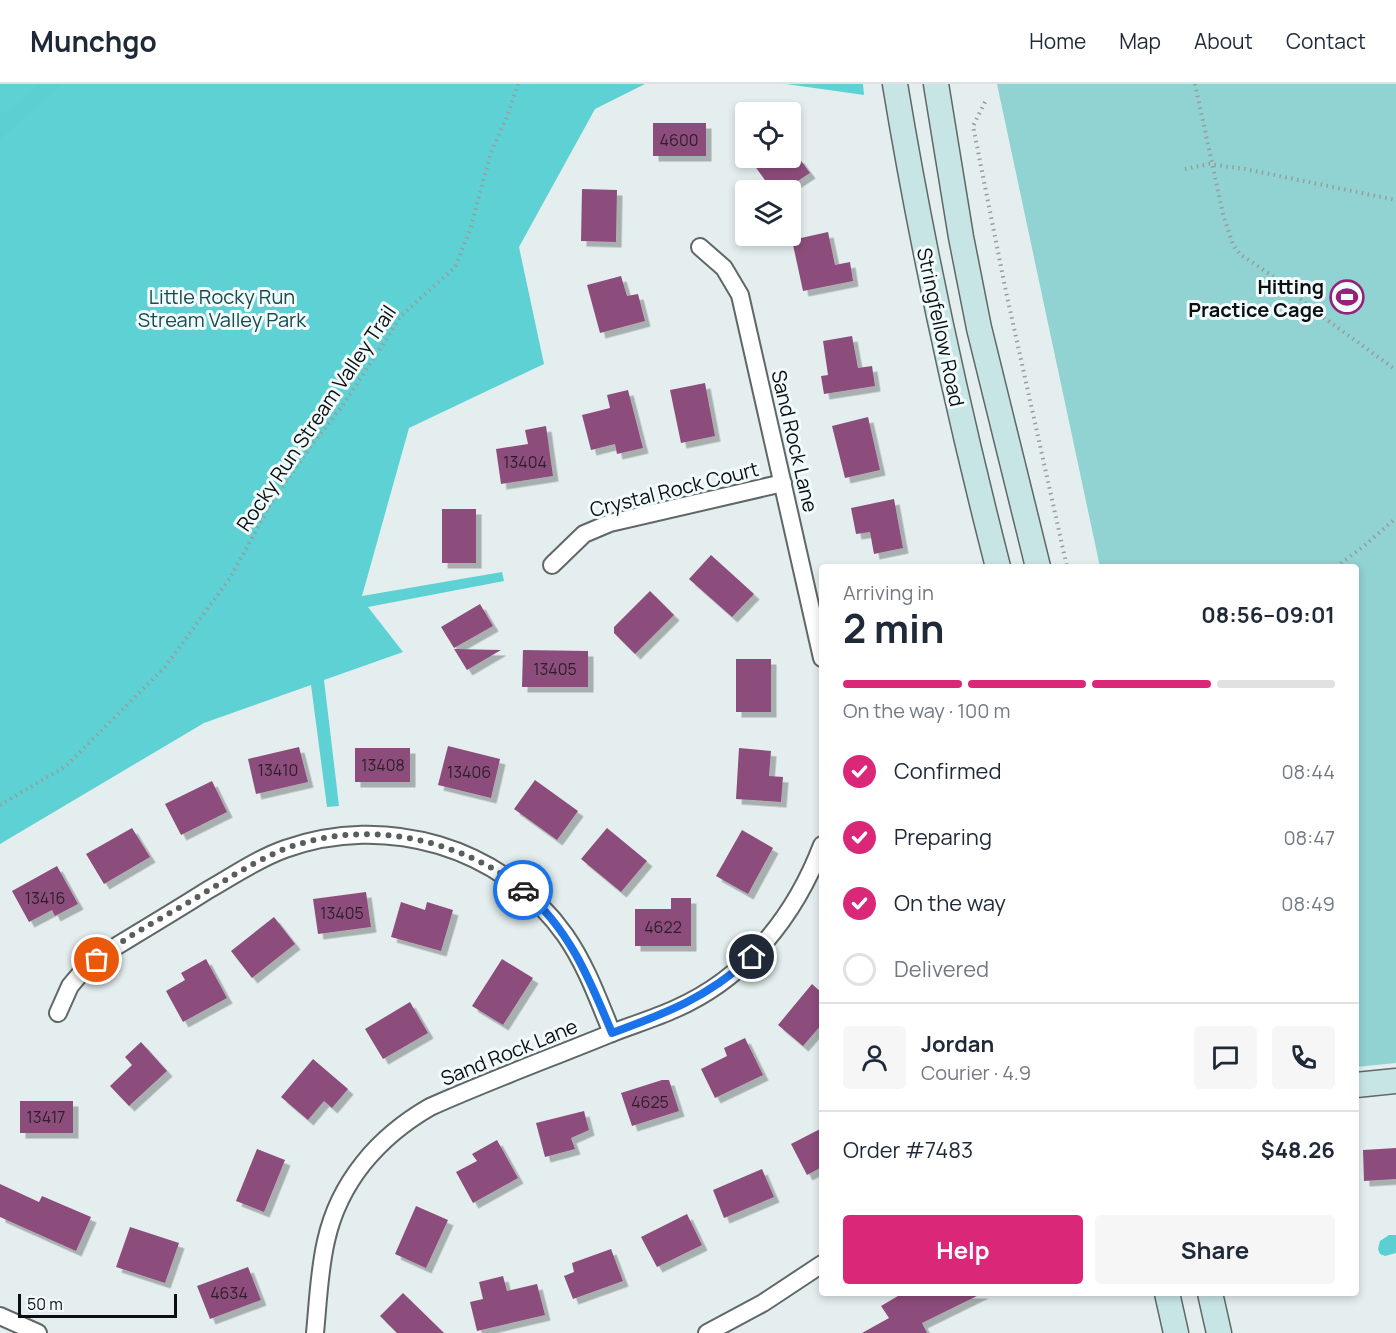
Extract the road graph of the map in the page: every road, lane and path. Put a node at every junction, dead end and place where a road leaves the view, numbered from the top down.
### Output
1 (518, 84) edge
2 (894, 84) edge
3 (936, 84) edge
4 (1195, 84) edge
5 (985, 102) dead end
6 (1211, 165) junction
7 (1185, 169) dead end
8 (1396, 200) edge
9 (700, 247) dead end
10 (1396, 370) edge
11 (783, 483) junction
12 (1396, 518) edge
13 (997, 564) edge
14 (1037, 564) edge
15 (1066, 564) edge
16 (1340, 564) edge
17 (552, 565) dead end
18 (819, 645) edge
19 (0, 805) edge
20 (819, 853) edge
21 (58, 1013) dead end
22 (612, 1033) junction
23 (1396, 1081) edge
24 (1359, 1085) edge
25 (819, 1265) edge
26 (1168, 1296) edge
27 (1211, 1296) edge
28 (0, 1316) edge
29 (38, 1333) edge
30 (315, 1333) edge
31 (707, 1333) edge
32 (1176, 1333) edge
33 (1219, 1333) edge

1 - 19 path, Rocky Run Stream Valley Trail
2 - 13 main road, Stringfellow Road
3 - 14 main road, Stringfellow Road
4 - 6 path
5 - 15 path
6 - 7 path
6 - 8 path
6 - 10 path
9 - 11 street, Sand Rock Lane
11 - 17 street, Crystal Rock Court
11 - 18 street, Sand Rock Lane
12 - 16 path
20 - 22 street, Sand Rock Lane
21 - 22 street
22 - 30 street, Sand Rock Lane
23 - 24 main road
25 - 31 street
26 - 32 main road
27 - 33 main road
28 - 29 street

